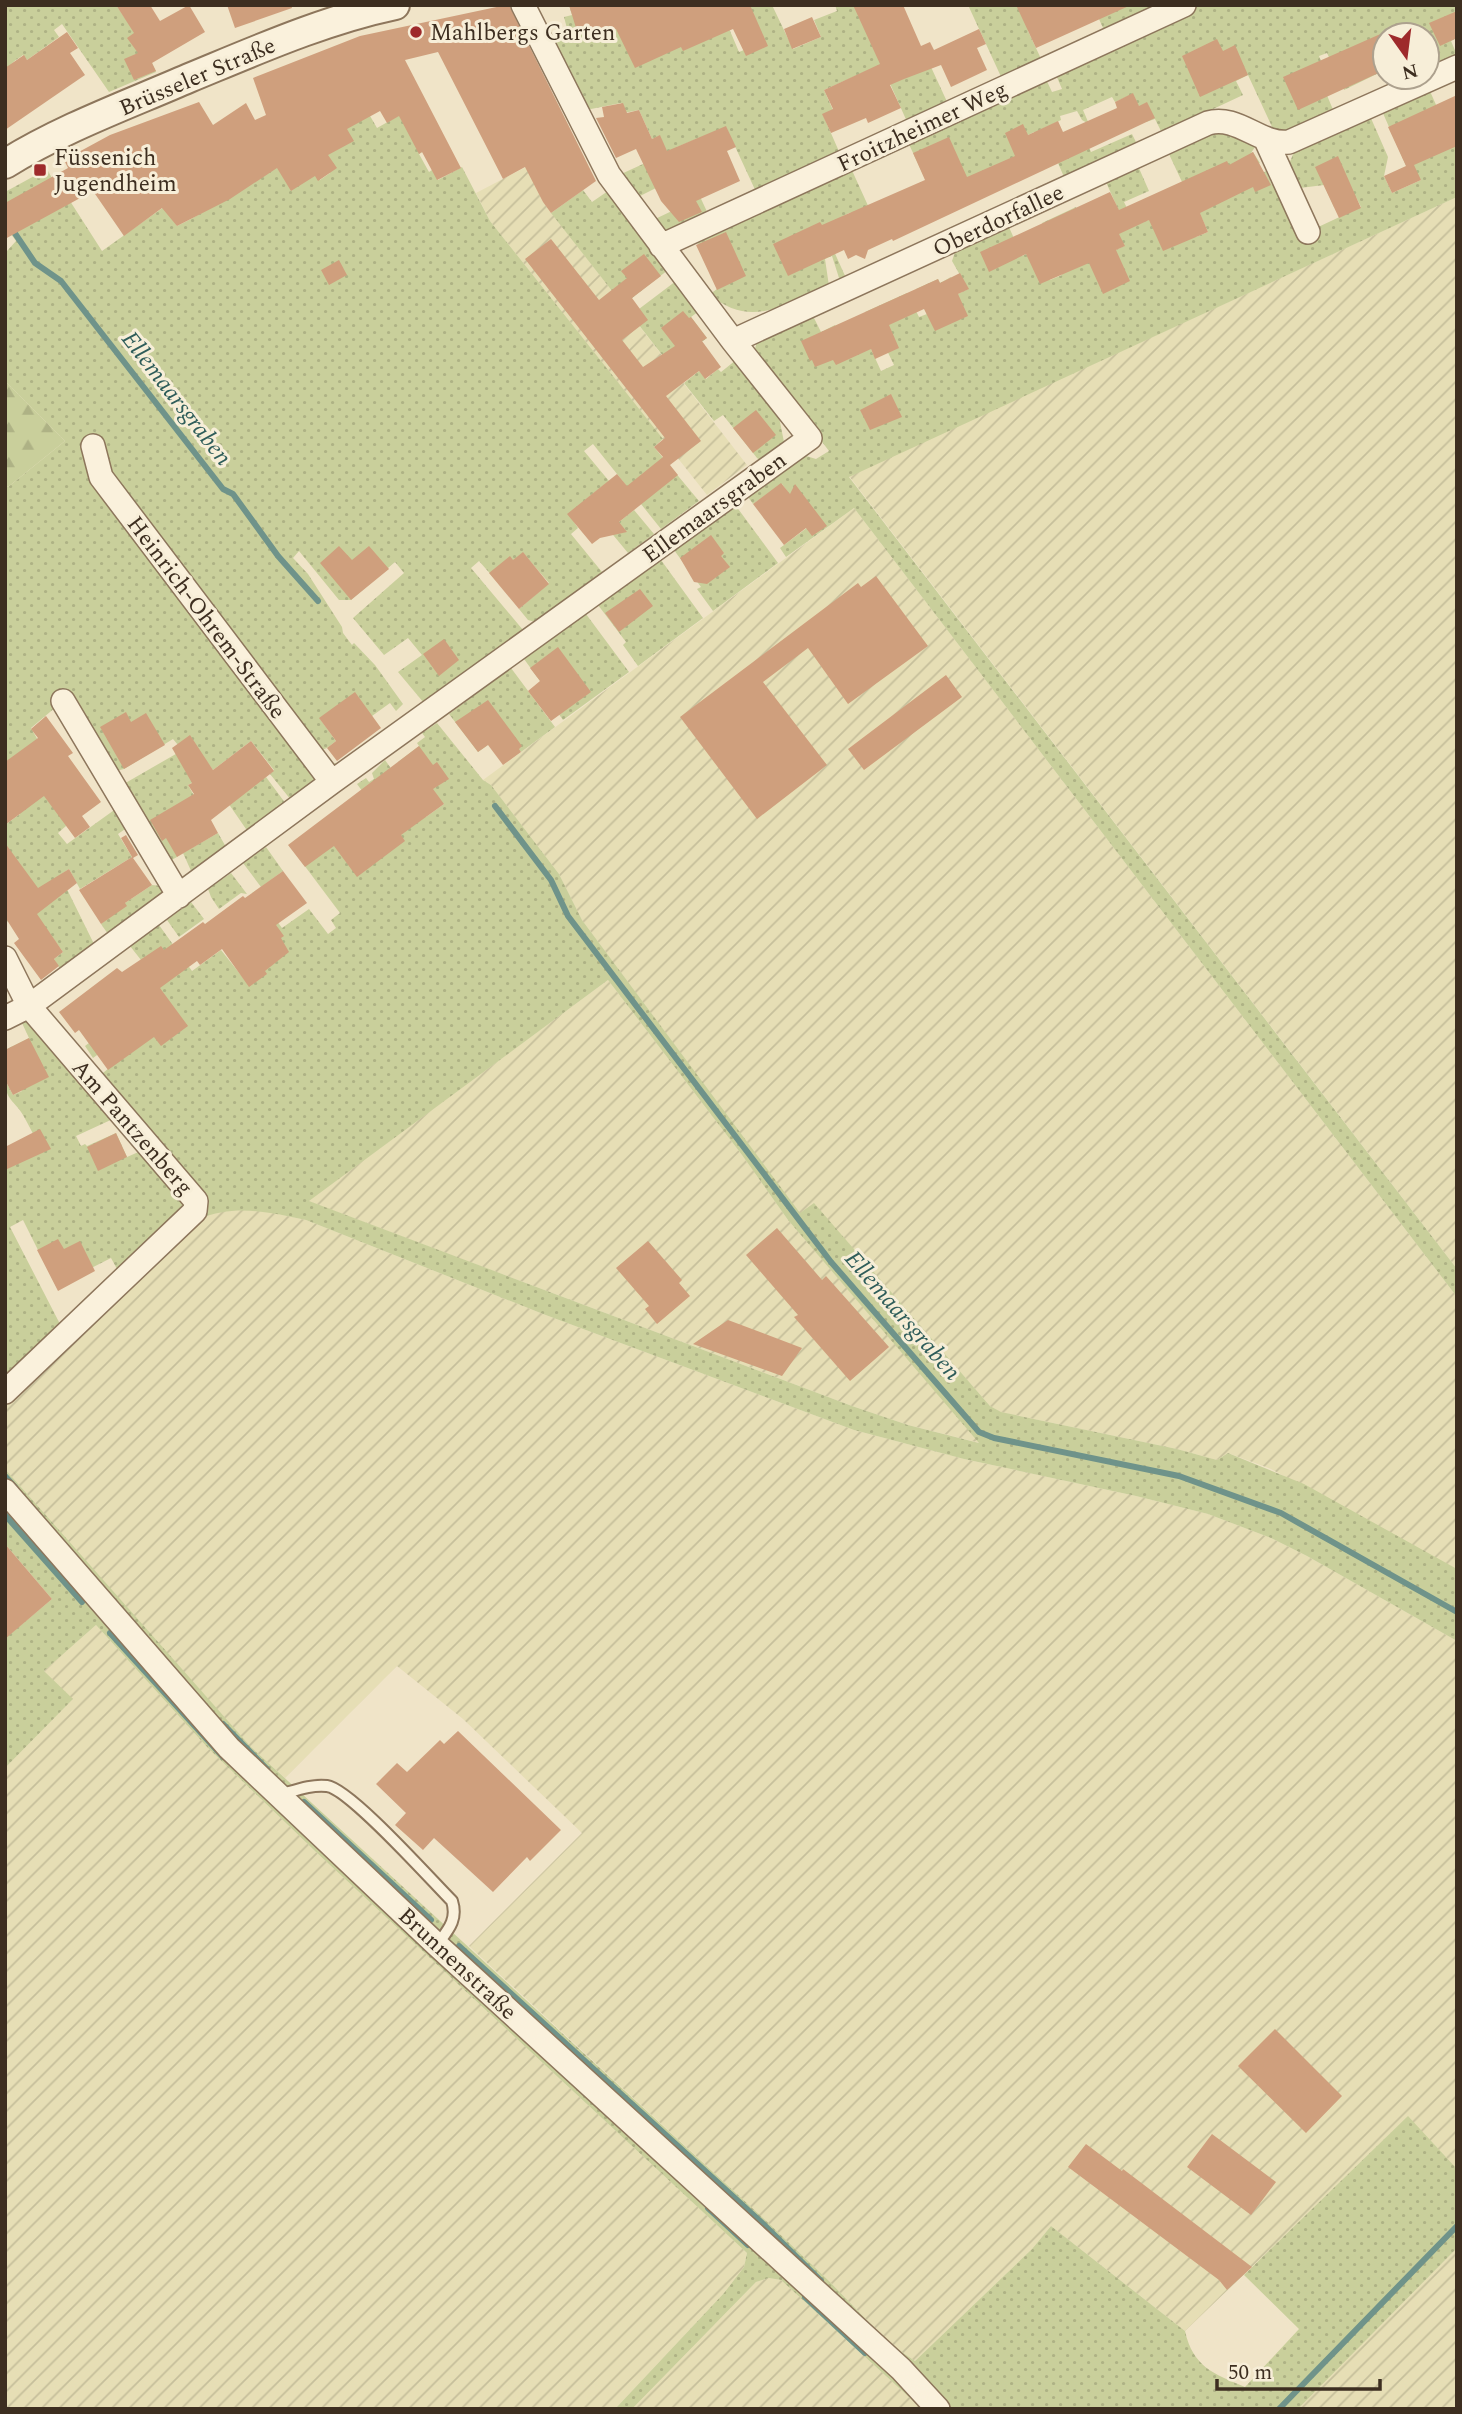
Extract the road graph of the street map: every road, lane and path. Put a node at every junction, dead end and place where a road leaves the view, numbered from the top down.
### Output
1 (395, 5) edge
2 (523, 5) edge
3 (1184, 5) edge
4 (1457, 67) edge
5 (1265, 138) junction
6 (5, 163) edge
7 (1308, 232) dead end
8 (661, 246) junction
9 (733, 341) junction
10 (93, 446) dead end
11 (63, 701) dead end
12 (332, 782) junction
13 (179, 896) junction
14 (5, 958) edge
15 (29, 1006) junction
16 (5, 1018) edge
17 (5, 1392) edge
18 (5, 1491) edge
19 (278, 1795) junction
20 (437, 1945) junction
21 (938, 2409) edge

1 - 6 street, Brüsseler Straße
2 - 8 street
3 - 8 street, Froitzheimer Weg
4 - 5 street, Oberdorfallee
5 - 7 street
5 - 9 street, Oberdorfallee
8 - 9 street
9 - 12 street, Ellemaarsgraben
10 - 12 street, Heinrich-Ohrem-Straße
11 - 13 street
12 - 13 street, Ellemaarsgraben
13 - 15 street, Ellemaarsgraben
14 - 15 street
15 - 16 street, Ellemaarsgraben
15 - 17 street, Am Pantzenberg
18 - 19 street, Brunnenstraße
19 - 20 street, Brunnenstraße
19 - 20 lane
20 - 21 street, Brunnenstraße

